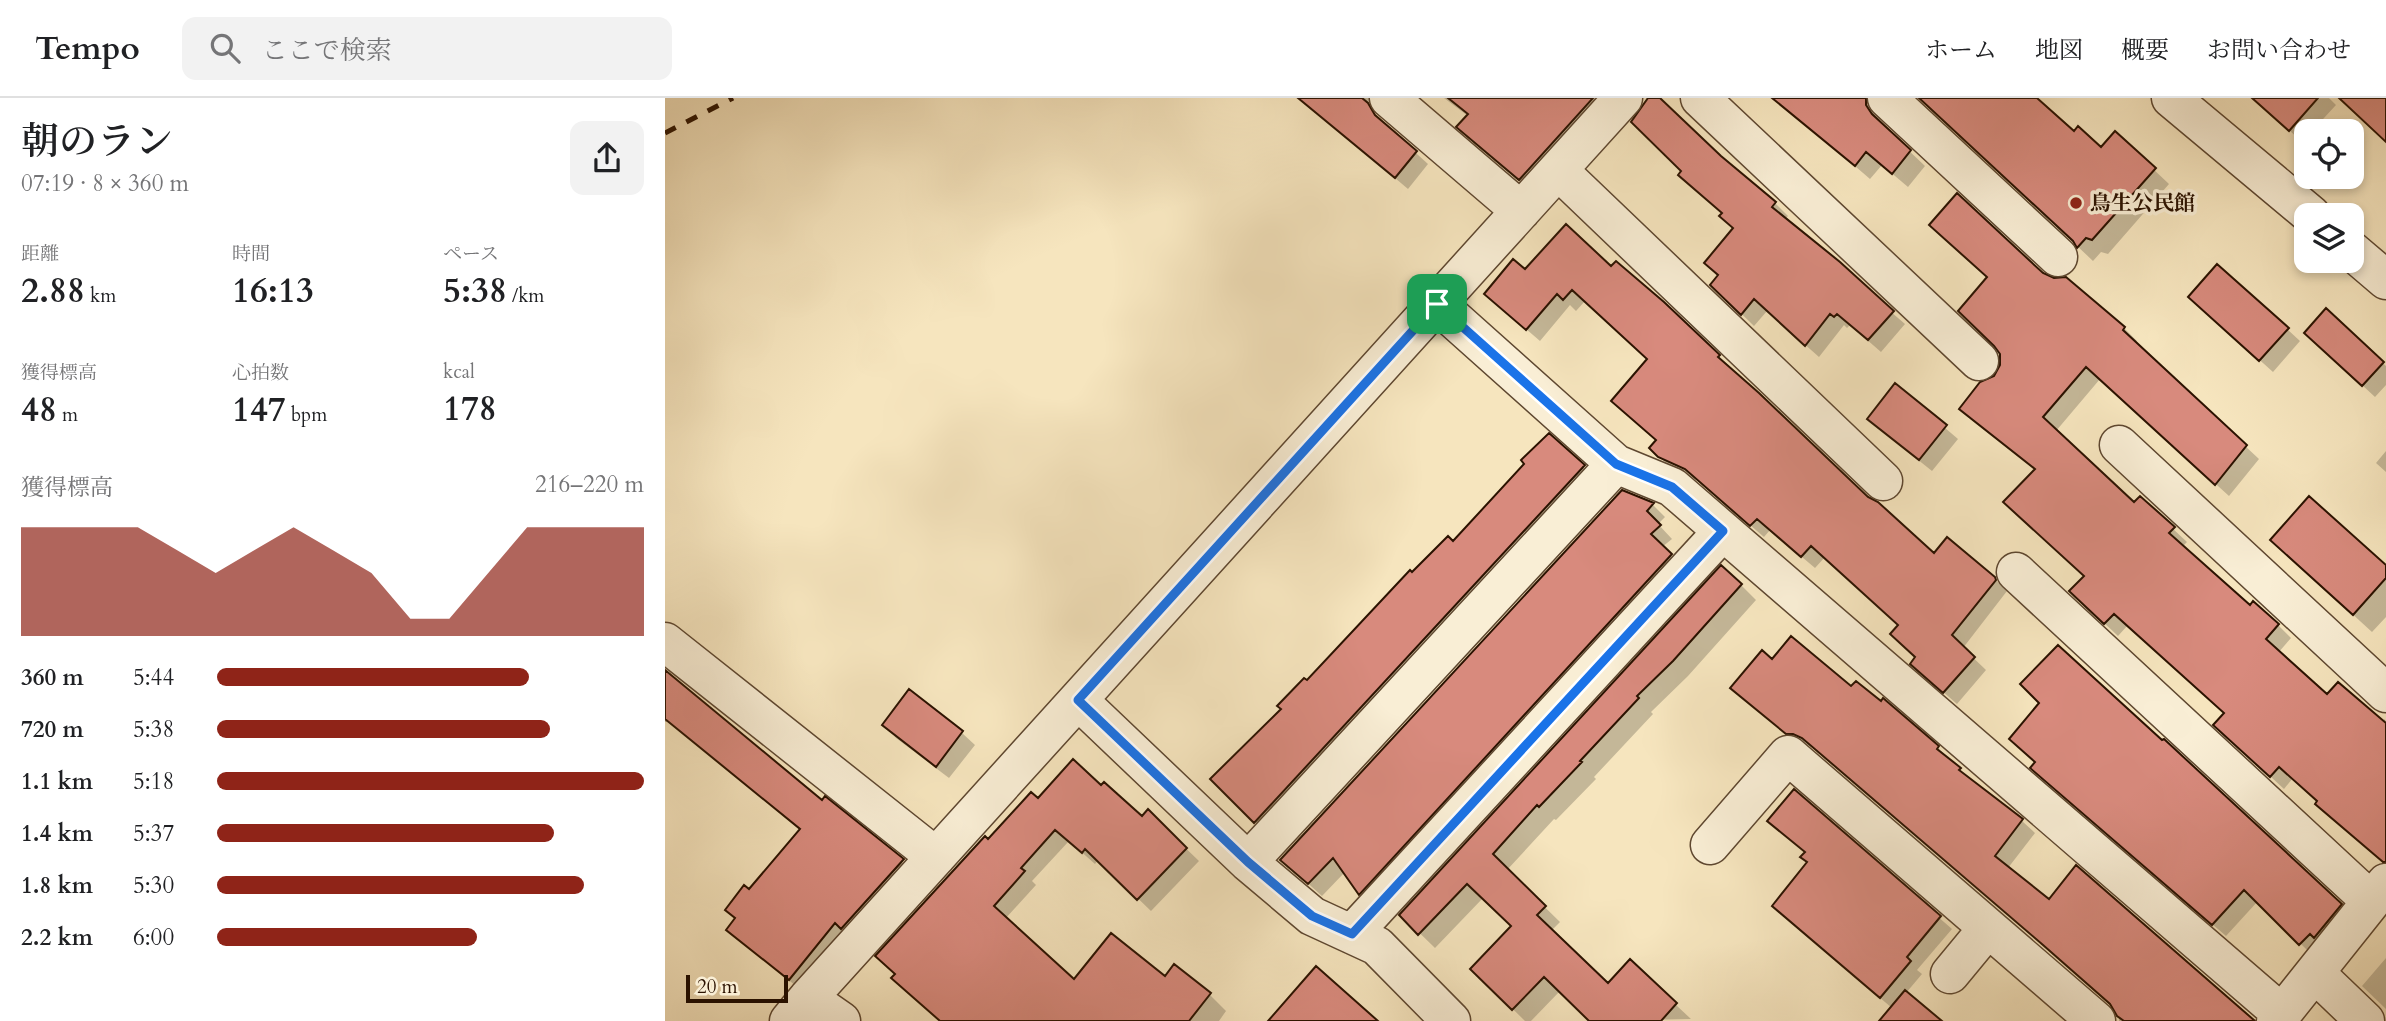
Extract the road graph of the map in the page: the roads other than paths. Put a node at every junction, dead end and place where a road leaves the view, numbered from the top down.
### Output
1 (1389, 98) edge
2 (1700, 98) edge
3 (1887, 98) edge
4 (2171, 98) edge
5 (1610, 102) edge
6 (1558, 170) junction
7 (2297, 203) edge
8 (1521, 211) junction
9 (2059, 257) dead end
10 (2364, 261) edge
11 (2386, 280) edge
12 (1437, 304) junction
13 (1979, 361) dead end
14 (2119, 445) dead end
15 (1616, 464) junction
16 (1883, 481) dead end
17 (1723, 531) junction
18 (2016, 572) dead end
19 (665, 642) edge
20 (2386, 693) edge
21 (1078, 700) junction
22 (1710, 845) dead end
23 (936, 857) junction
24 (1248, 862) junction
25 (2379, 892) edge
26 (1988, 928) junction
27 (1352, 934) junction
28 (2315, 973) junction
29 (1951, 974) dead end
30 (799, 1009) edge
31 (2279, 1017) edge
32 (841, 1021) edge
33 (1451, 1021) edge
34 (2095, 1021) edge
35 (2365, 1021) edge

1 - 8 street
2 - 13 street
3 - 9 street
4 - 7 street
5 - 6 street
6 - 8 street
6 - 16 street
8 - 12 street
10 - 11 street
12 - 15 street
12 - 21 street
14 - 20 street
15 - 17 street
15 - 24 street
17 - 27 street
17 - 31 street
18 - 25 street
19 - 23 street
21 - 23 street
21 - 24 street
22 - 26 street
23 - 30 street
24 - 27 street
25 - 28 street
26 - 29 street
26 - 34 street
27 - 33 street
28 - 31 street
28 - 35 street
30 - 32 street

